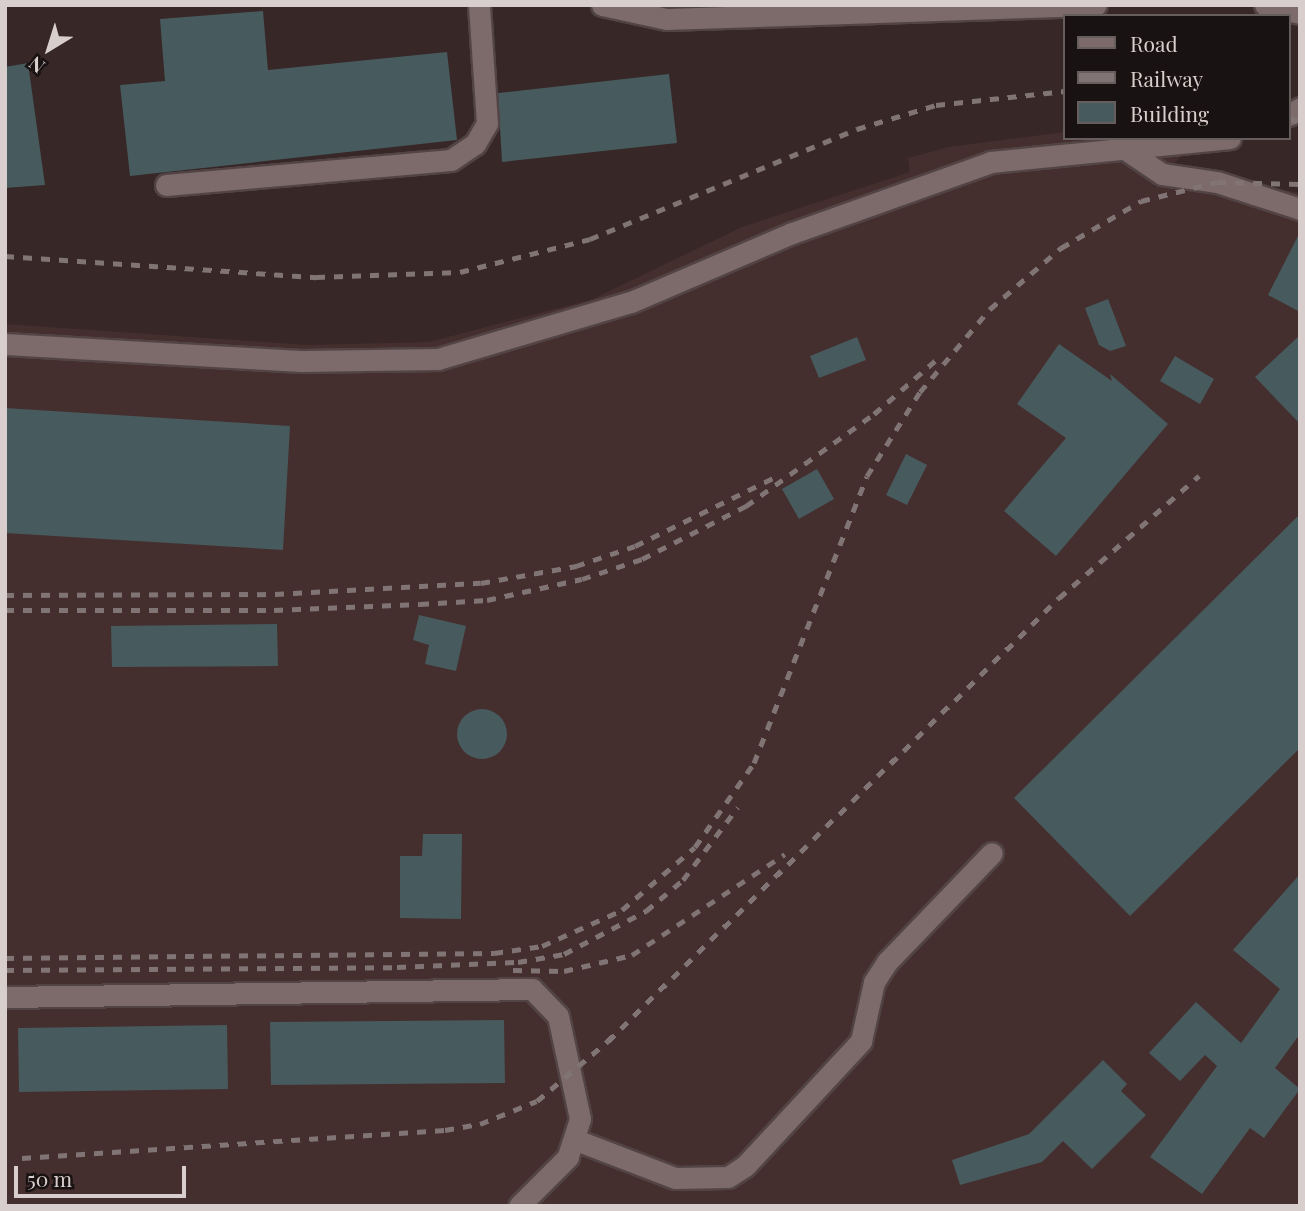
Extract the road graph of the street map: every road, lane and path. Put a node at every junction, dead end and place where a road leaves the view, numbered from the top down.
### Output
1 (479, 5) edge
2 (602, 5) edge
3 (1096, 5) edge
4 (1265, 5) edge
5 (1291, 9) edge
6 (1215, 140) edge
7 (1128, 152) junction
8 (166, 185) dead end
9 (1300, 209) edge
10 (5, 344) edge
11 (992, 853) dead end
12 (5, 998) edge
13 (576, 1140) junction
14 (519, 1206) edge

1 - 8 street
2 - 3 street
4 - 5 street
6 - 7 street
7 - 9 street
7 - 10 street
11 - 13 street
12 - 13 street
13 - 14 street

